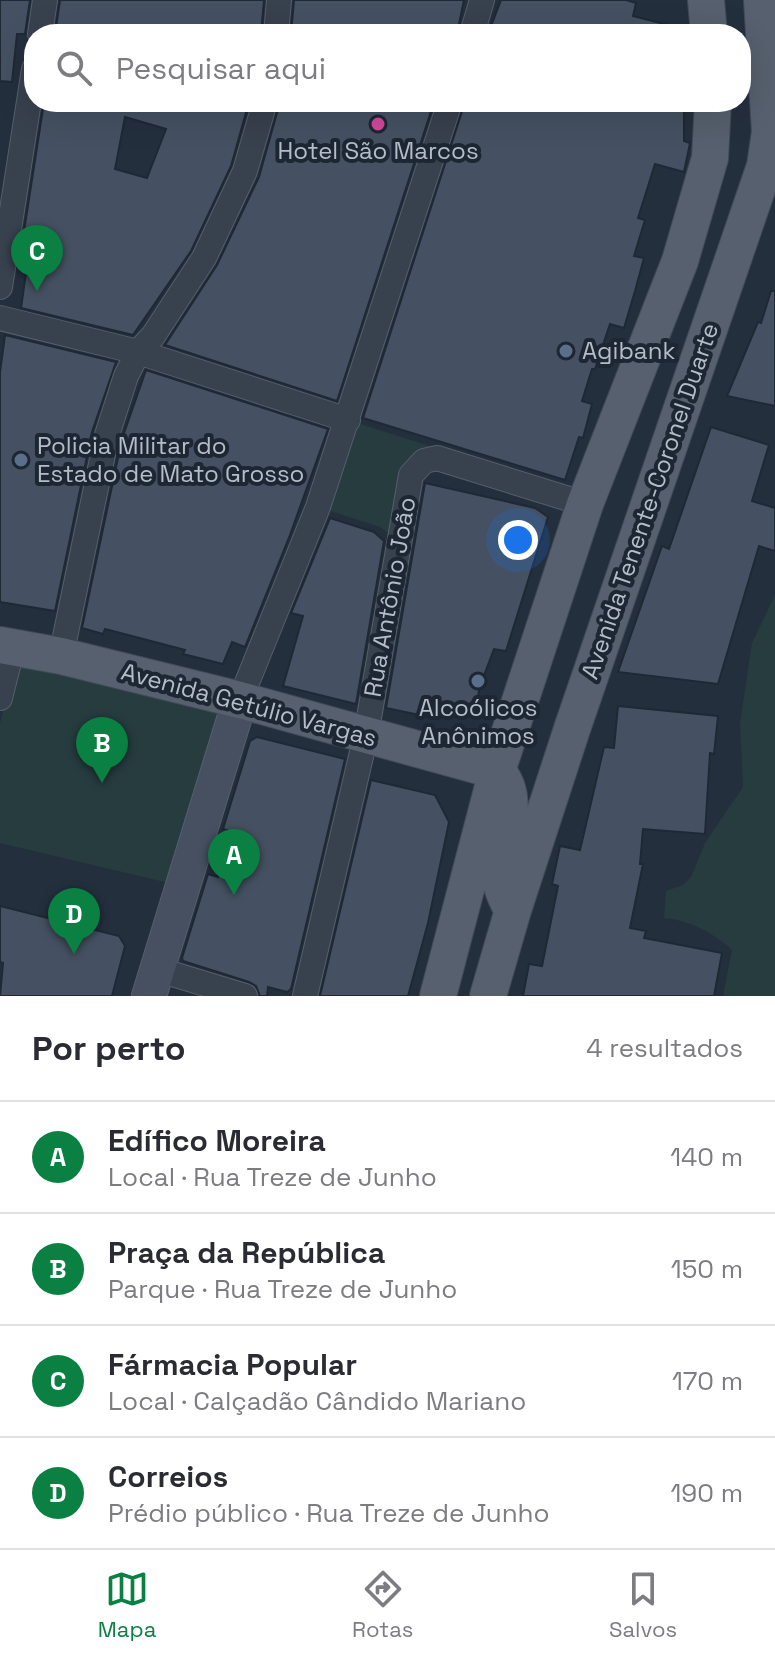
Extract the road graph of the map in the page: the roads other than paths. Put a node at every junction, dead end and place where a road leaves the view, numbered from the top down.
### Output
1 (45, 0) edge
2 (279, 0) edge
3 (482, 0) edge
4 (706, 0) edge
5 (762, 0) edge
6 (41, 24) edge
7 (277, 24) edge
8 (475, 24) edge
9 (708, 24) edge
10 (27, 112) edge
11 (262, 112) edge
12 (447, 112) edge
13 (712, 112) edge
14 (0, 287) edge
15 (0, 318) edge
16 (138, 352) junction
17 (348, 420) junction
18 (585, 504) junction
19 (569, 555) junction
20 (6, 646) edge
21 (61, 656) junction
22 (584, 694) junction
23 (0, 698) edge
24 (240, 700) junction
25 (366, 735) junction
26 (497, 771) junction
27 (513, 910) junction
28 (152, 983) edge
29 (245, 996) edge
30 (305, 996) edge
31 (438, 996) edge
32 (488, 996) edge

1 - 6 street
2 - 7 street
3 - 8 street
4 - 9 main road
5 - 22 main road, Avenida Tenente-Coronel Duarte
10 - 14 street
11 - 16 street
12 - 17 street
13 - 18 main road
15 - 16 street
16 - 17 street
16 - 21 street
17 - 24 street
18 - 19 main road
18 - 25 street, Rua Antônio João
19 - 22 main road
19 - 26 main road
20 - 21 main road, Avenida Getúlio Vargas
20 - 23 street
21 - 24 main road, Avenida Getúlio Vargas
22 - 27 main road, Avenida Tenente-Coronel Duarte
24 - 25 main road, Avenida Getúlio Vargas
24 - 28 street
25 - 26 main road, Avenida Getúlio Vargas
25 - 30 street, Rua Antônio João
26 - 27 main road
26 - 31 main road
27 - 32 main road, Avenida Tenente-Coronel Duarte
28 - 29 street

